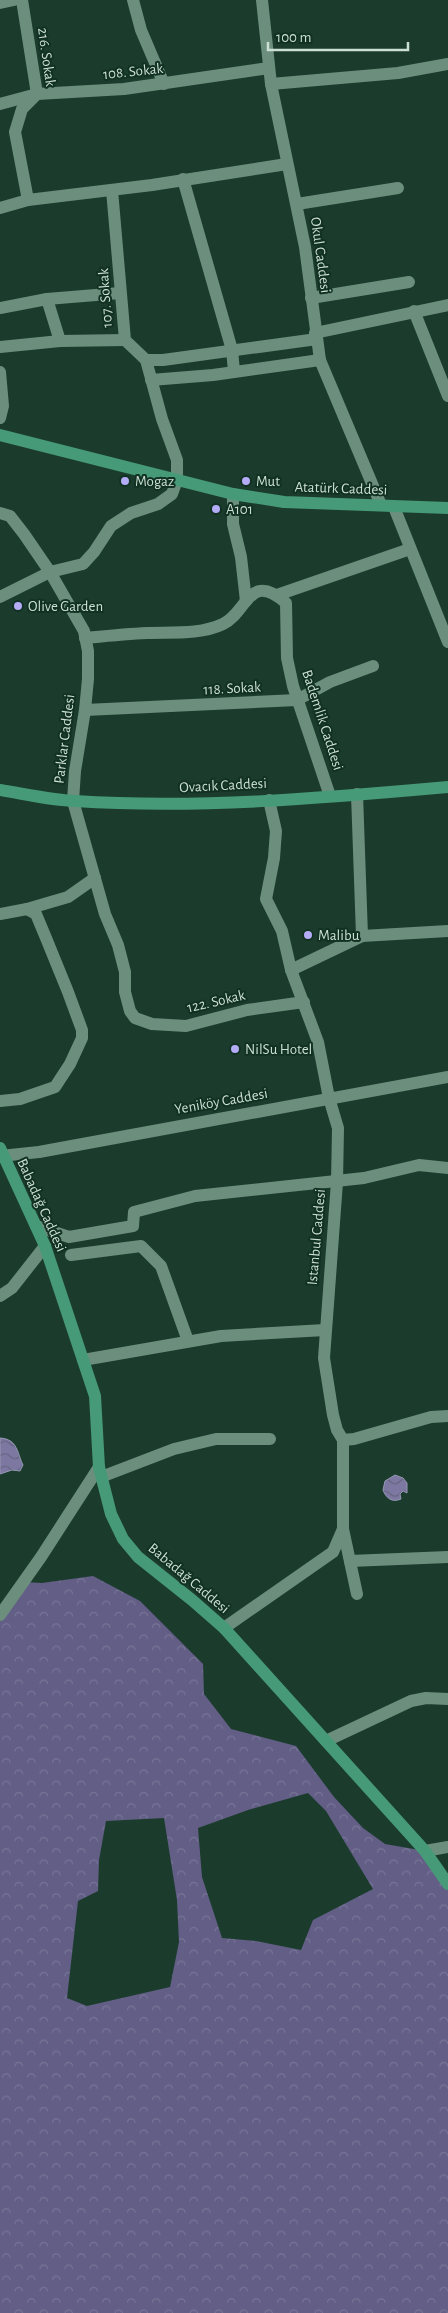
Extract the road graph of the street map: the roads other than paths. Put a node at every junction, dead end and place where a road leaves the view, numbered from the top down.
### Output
1 (12, 0) edge
2 (22, 0) edge
3 (133, 0) edge
4 (262, 0) edge
5 (0, 3) edge
6 (448, 64) edge
7 (269, 68) junction
8 (164, 84) junction
9 (271, 84) junction
10 (37, 94) junction
11 (0, 104) edge
12 (287, 164) junction
13 (183, 179) junction
14 (398, 188) dead end
15 (112, 190) junction
16 (28, 200) junction
17 (297, 204) junction
18 (0, 208) edge
19 (409, 282) dead end
20 (120, 293) junction
21 (311, 298) junction
22 (48, 299) junction
23 (448, 305) edge
24 (0, 308) edge
25 (414, 311) junction
26 (316, 336) junction
27 (125, 340) junction
28 (60, 341) junction
29 (0, 347) edge
30 (232, 350) junction
31 (146, 360) junction
32 (320, 360) junction
33 (234, 371) junction
34 (0, 372) edge
35 (151, 380) junction
36 (448, 396) edge
37 (0, 418) edge
38 (0, 435) edge
39 (176, 480) junction
40 (233, 494) junction
41 (388, 506) junction
42 (448, 508) edge
43 (0, 513) edge
44 (410, 549) junction
45 (50, 572) junction
46 (277, 595) junction
47 (0, 597) edge
48 (246, 601) junction
49 (85, 638) junction
50 (448, 642) edge
51 (373, 666) dead end
52 (297, 700) junction
53 (85, 710) junction
54 (448, 787) edge
55 (0, 790) edge
56 (357, 794) junction
57 (330, 796) junction
58 (269, 800) junction
59 (73, 801) junction
60 (95, 878) junction
61 (27, 909) junction
62 (0, 914) edge
63 (448, 931) edge
64 (362, 936) junction
65 (291, 970) junction
66 (304, 1002) junction
67 (135, 1018) joint
68 (448, 1077) edge
69 (329, 1098) junction
70 (0, 1101) edge
71 (1, 1153) edge
72 (448, 1168) edge
73 (337, 1182) junction
74 (36, 1226) junction
75 (45, 1246) junction
76 (71, 1255) dead end
77 (0, 1296) edge
78 (324, 1330) junction
79 (188, 1341) junction
80 (83, 1360) junction
81 (448, 1416) edge
82 (270, 1439) dead end
83 (343, 1440) junction
84 (100, 1472) junction
85 (343, 1529) junction
86 (448, 1557) edge
87 (350, 1561) junction
88 (357, 1594) dead end
89 (0, 1615) edge
90 (224, 1628) junction
91 (448, 1699) edge
92 (326, 1741) junction
93 (448, 1847) edge
94 (425, 1851) junction
95 (448, 1884) edge

1 - 5 street
2 - 10 street, 216. Sokak
3 - 8 street
4 - 7 street, Okul Caddesi
6 - 9 street
7 - 8 street, 108. Sokak
7 - 9 street, Okul Caddesi
8 - 10 street, 108. Sokak
9 - 12 street, Okul Caddesi
10 - 11 street, 108. Sokak
10 - 16 street, 216. Sokak
12 - 13 street
12 - 17 street, Okul Caddesi
13 - 15 street
13 - 30 street
14 - 17 street
15 - 16 street
15 - 20 street, 107. Sokak
16 - 18 street
17 - 21 street, Okul Caddesi
19 - 21 street
20 - 22 street
20 - 27 street, 107. Sokak
21 - 26 street, Okul Caddesi
22 - 24 street
22 - 28 street
23 - 25 street
25 - 26 street
25 - 36 street
26 - 30 street
26 - 32 street, Okul Caddesi
27 - 28 street
27 - 31 street, 107. Sokak
28 - 29 street
30 - 31 street
30 - 33 street
31 - 35 street
32 - 33 street
32 - 41 street, Okul Caddesi
33 - 35 street
34 - 37 street
35 - 39 street
38 - 39 main road, Atatürk Caddesi
39 - 40 main road, Atatürk Caddesi
39 - 45 street
40 - 41 main road, Atatürk Caddesi
40 - 48 street
41 - 42 main road, Atatürk Caddesi
41 - 44 street, Okul Caddesi
43 - 45 street, Parklar Caddesi
44 - 46 street
44 - 50 street, Okul Caddesi
45 - 47 street
45 - 49 street, Parklar Caddesi
46 - 48 street
46 - 52 street, Bademlik Caddesi
48 - 49 street
49 - 53 street, Parklar Caddesi
51 - 52 street, 118. Sokak
52 - 53 street, 118. Sokak
52 - 57 street, Bademlik Caddesi
53 - 59 street, Parklar Caddesi
54 - 56 main road, Ovacık Caddesi
55 - 59 main road, Ovacık Caddesi
56 - 57 main road, Ovacık Caddesi
56 - 64 street
57 - 58 main road, Ovacık Caddesi
58 - 59 main road, Ovacık Caddesi
58 - 65 street, Istanbul Caddesi
59 - 60 street, Parklar Caddesi
60 - 61 street
60 - 67 street, Parklar Caddesi
61 - 62 street
61 - 70 street
63 - 64 street
64 - 65 street
65 - 66 street, Istanbul Caddesi
66 - 67 street, 122. Sokak
66 - 69 street, Istanbul Caddesi
68 - 69 street, Yeniköy Caddesi
69 - 71 street, Yeniköy Caddesi
69 - 73 street, Istanbul Caddesi
71 - 74 main road, Babadağ Caddesi
72 - 73 street
73 - 74 street
73 - 78 street, Istanbul Caddesi
74 - 75 main road, Babadağ Caddesi
75 - 77 street
75 - 80 main road, Babadağ Caddesi
76 - 79 street
78 - 79 street
78 - 83 street, Istanbul Caddesi
79 - 80 street
80 - 84 main road, Babadağ Caddesi
81 - 83 street
82 - 84 street
83 - 85 street, Istanbul Caddesi
84 - 89 street
84 - 90 main road, Babadağ Caddesi
85 - 87 street
85 - 90 street, Istanbul Caddesi
86 - 87 street
87 - 88 street
90 - 92 main road, Babadağ Caddesi
91 - 92 street
92 - 94 main road, Babadağ Caddesi
93 - 94 street
94 - 95 main road, Babadağ Caddesi

